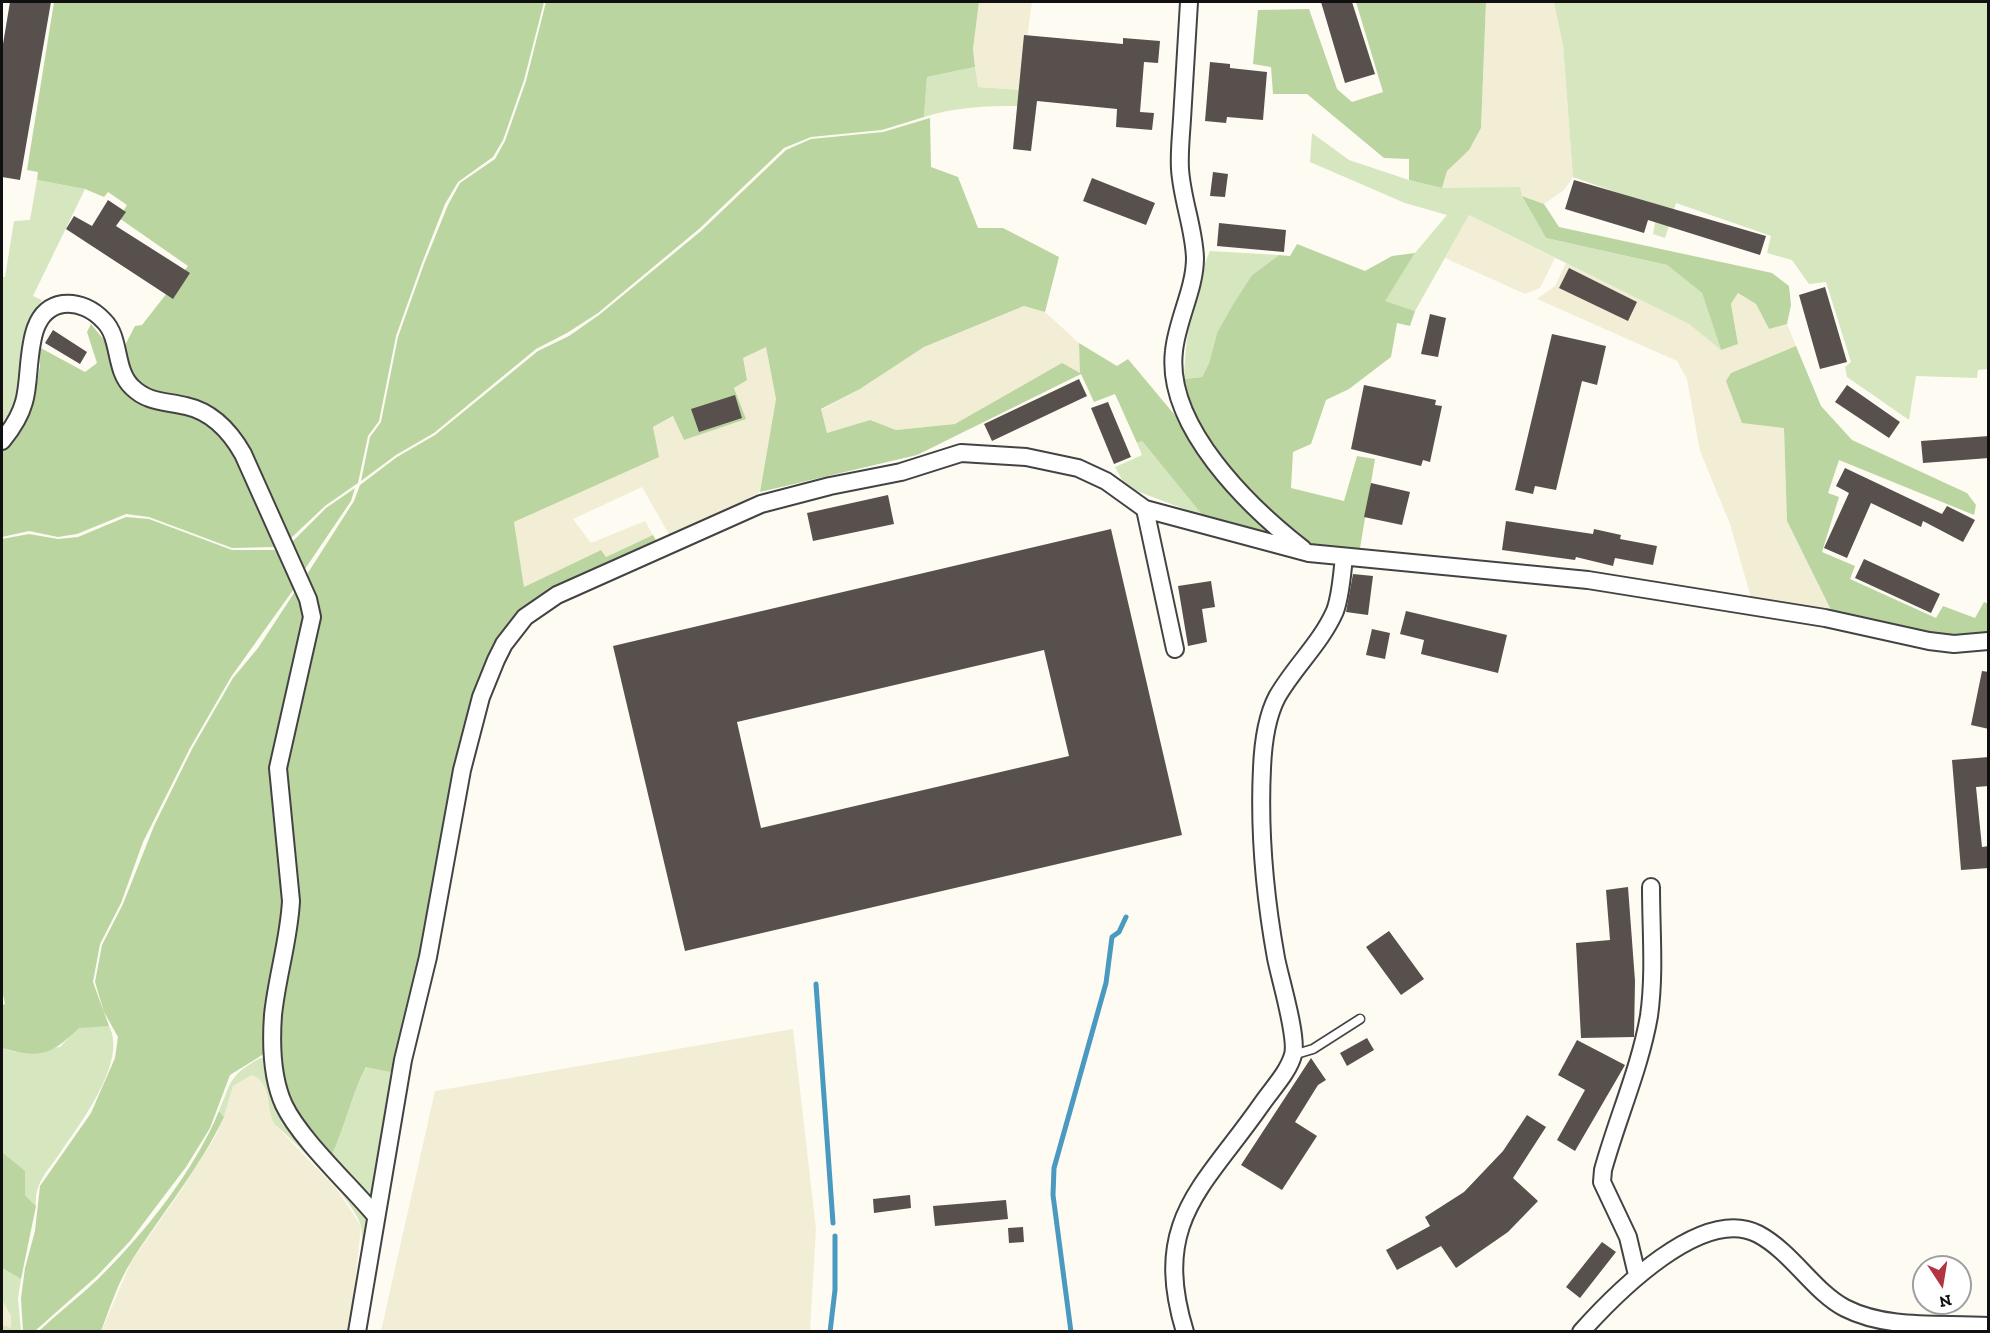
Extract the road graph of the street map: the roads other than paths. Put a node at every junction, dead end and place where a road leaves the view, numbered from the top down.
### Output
1 (1189, 2) edge
2 (2, 441) edge
3 (1145, 508) junction
4 (1309, 553) junction
5 (1344, 557) junction
6 (1989, 641) edge
7 (1175, 649) dead end
8 (1651, 887) dead end
9 (1360, 1019) dead end
10 (1293, 1054) junction
11 (375, 1215) junction
12 (1637, 1275) junction
13 (1989, 1326) edge
14 (357, 1332) edge
15 (1185, 1332) edge
16 (1581, 1332) edge

1 - 4 street
2 - 11 street
3 - 4 street
3 - 7 street
3 - 11 street
4 - 5 street
5 - 6 street
5 - 10 street
8 - 12 street
9 - 10 lane
10 - 15 street
11 - 14 street
12 - 13 street
12 - 16 street

